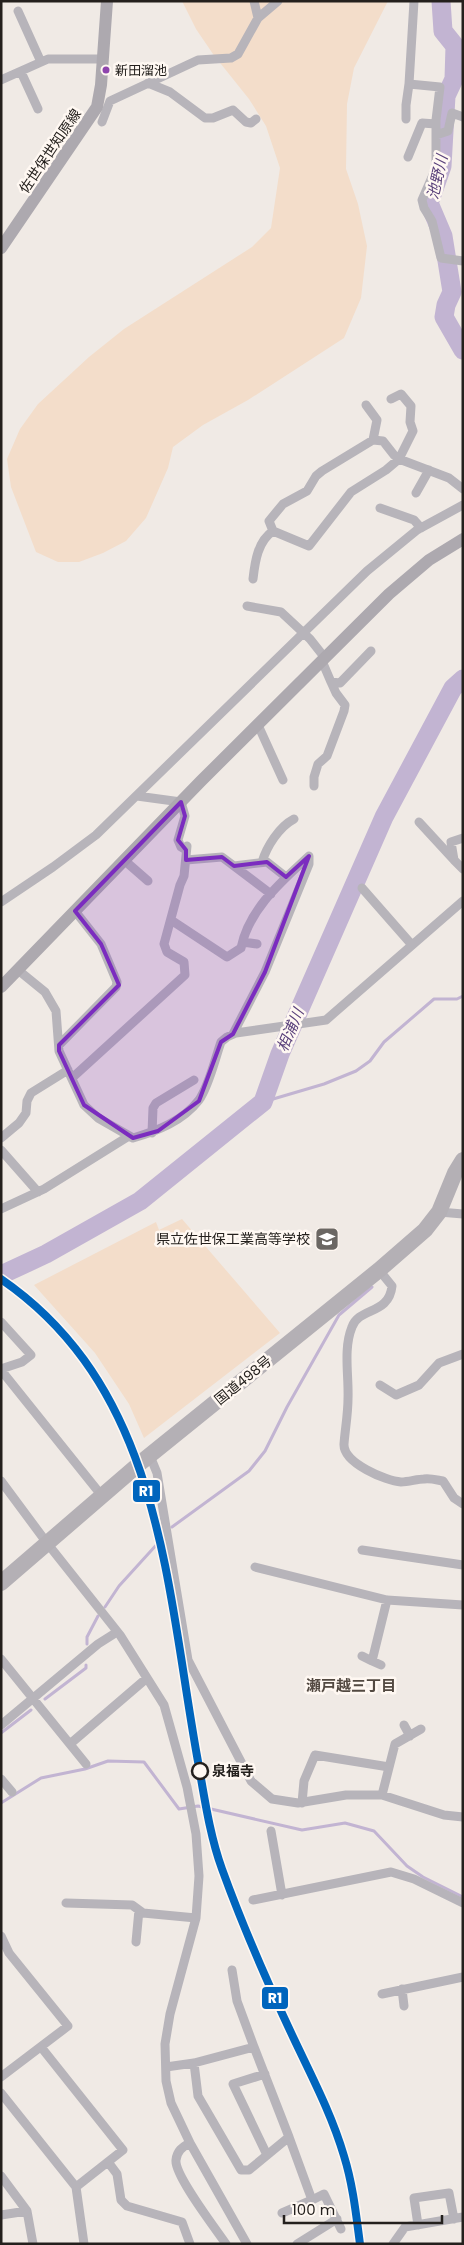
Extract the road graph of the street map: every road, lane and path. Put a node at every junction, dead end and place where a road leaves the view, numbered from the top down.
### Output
1 (254, 1) edge
2 (278, 1) edge
3 (414, 1) edge
4 (108, 2) edge
5 (18, 11) dead end
6 (258, 18) junction
7 (102, 59) junction
8 (42, 62) junction
9 (21, 72) junction
10 (2, 77) edge
11 (148, 83) junction
12 (409, 84) junction
13 (103, 103) junction
14 (38, 109) dead end
15 (463, 117) edge
16 (256, 119) dead end
17 (406, 119) dead end
18 (102, 122) dead end
19 (436, 124) junction
20 (436, 135) junction
21 (408, 157) dead end
22 (1, 248) edge
23 (463, 261) edge
24 (391, 399) dead end
25 (366, 405) dead end
26 (373, 440) junction
27 (399, 459) junction
28 (429, 470) junction
29 (463, 489) edge
30 (416, 493) dead end
31 (463, 505) edge
32 (380, 508) dead end
33 (420, 528) junction
34 (273, 531) junction
35 (463, 538) edge
36 (253, 579) dead end
37 (247, 606) dead end
38 (304, 633) junction
39 (371, 651) dead end
40 (323, 660) junction
41 (331, 682) junction
42 (258, 724) junction
43 (283, 780) dead end
44 (314, 786) dead end
45 (137, 796) junction
46 (181, 802) junction
47 (294, 819) dead end
48 (419, 822) dead end
49 (463, 838) edge
50 (124, 860) junction
51 (186, 860) junction
52 (454, 860) junction
53 (262, 862) junction
54 (234, 866) junction
55 (463, 869) edge
56 (286, 877) junction
57 (148, 882) dead end
58 (362, 888) dead end
59 (270, 894) junction
60 (463, 901) edge
61 (1, 902) edge
62 (75, 911) junction
63 (170, 920) junction
64 (243, 942) junction
65 (257, 944) dead end
66 (412, 945) junction
67 (18, 970) junction
68 (1, 987) edge
69 (234, 1034) junction
70 (59, 1044) junction
71 (70, 1074) junction
72 (194, 1080) dead end
73 (152, 1133) junction
74 (128, 1136) junction
75 (1, 1138) edge
76 (1, 1150) edge
77 (463, 1160) edge
78 (38, 1192) junction
79 (1, 1209) edge
80 (439, 1212) junction
81 (463, 1214) edge
82 (379, 1270) junction
83 (1, 1322) edge
84 (463, 1354) edge
85 (1, 1370) edge
86 (380, 1385) dead end
87 (150, 1456) junction
88 (1, 1480) edge
89 (102, 1496) junction
90 (463, 1504) edge
91 (47, 1543) junction
92 (362, 1550) dead end
93 (463, 1565) edge
94 (254, 1567) dead end
95 (1, 1583) edge
96 (387, 1600) junction
97 (463, 1605) edge
98 (117, 1632) junction
99 (362, 1656) dead end
100 (1, 1659) edge
101 (147, 1678) junction
102 (34, 1699) junction
103 (1, 1725) edge
104 (404, 1725) dead end
105 (421, 1729) dead end
106 (410, 1736) junction
107 (70, 1744) junction
108 (86, 1764) dead end
109 (389, 1767) junction
110 (1, 1779) edge
111 (12, 1792) dead end
112 (382, 1795) junction
113 (302, 1803) junction
114 (463, 1817) edge
115 (271, 1831) dead end
116 (282, 1895) junction
117 (253, 1900) dead end
118 (66, 1903) dead end
119 (463, 1903) edge
120 (139, 1910) junction
121 (196, 1918) junction
122 (1, 1936) edge
123 (136, 1942) dead end
124 (232, 1970) dead end
125 (463, 1977) edge
126 (402, 1990) junction
127 (382, 1994) dead end
128 (404, 2006) dead end
129 (40, 2047) junction
130 (254, 2047) junction
131 (194, 2063) junction
132 (166, 2067) junction
133 (264, 2074) junction
134 (1, 2077) edge
135 (1, 2092) edge
136 (289, 2137) junction
137 (190, 2143) junction
138 (266, 2155) junction
139 (108, 2162) junction
140 (1, 2176) edge
141 (76, 2187) junction
142 (312, 2200) junction
143 (27, 2211) junction
144 (282, 2213) dead end
145 (1, 2215) edge
146 (458, 2218) edge
147 (337, 2220) junction
148 (418, 2225) junction
149 (341, 2229) dead end
150 (311, 2240) edge
151 (33, 2244) edge
152 (84, 2244) edge
153 (190, 2244) edge
154 (226, 2244) edge
155 (247, 2244) edge
156 (296, 2244) edge
157 (393, 2244) edge

1 - 6 street
2 - 6 street
3 - 12 street
4 - 7 street, 佐世保世知原線
5 - 8 street
6 - 11 street
7 - 8 street
7 - 13 street, 佐世保世知原線
8 - 9 street
9 - 10 street
9 - 14 street
11 - 13 street
11 - 16 street
12 - 17 street
12 - 19 street
13 - 18 street
13 - 22 street, 佐世保世知原線
15 - 20 street
19 - 20 street
19 - 21 street
20 - 23 street
24 - 27 street
25 - 26 street
26 - 27 street
26 - 34 street
27 - 28 street
27 - 34 street
28 - 29 street
28 - 30 street
31 - 33 street
32 - 33 street
33 - 38 street
34 - 36 street
35 - 40 street
37 - 38 street
38 - 40 street
38 - 45 street
39 - 41 street
40 - 41 street
40 - 42 street
41 - 44 street
42 - 43 street
42 - 46 street
45 - 46 street
45 - 61 street
46 - 50 street
46 - 51 street
47 - 53 street
48 - 52 street
49 - 52 street
50 - 57 street
50 - 62 street
51 - 54 street
51 - 63 street
52 - 55 street
53 - 54 street
53 - 56 street
54 - 59 street
56 - 59 street
56 - 69 street
58 - 66 street
59 - 64 street
60 - 66 street
62 - 67 street
62 - 70 street
63 - 64 street
63 - 71 street
64 - 65 street
66 - 69 street
67 - 68 street
67 - 70 street
69 - 73 street
70 - 71 street
71 - 74 street
71 - 75 street
72 - 73 street
73 - 74 street
74 - 78 street
76 - 78 street
77 - 80 highway, 国道498号
78 - 79 street
80 - 81 street
80 - 82 highway, 国道498号
82 - 87 highway, 国道498号
82 - 90 street
83 - 85 street
84 - 86 street
85 - 89 street
87 - 89 highway, 国道498号
87 - 113 street
88 - 91 street
89 - 91 highway, 国道498号
91 - 95 highway, 国道498号
91 - 98 street
92 - 93 street
94 - 96 street
96 - 97 street
96 - 99 street
98 - 101 street
98 - 102 street
100 - 102 street
101 - 107 street
101 - 121 street
102 - 103 street
102 - 107 street
104 - 106 street
105 - 106 street
106 - 109 street
107 - 108 street
109 - 112 street
109 - 113 street
110 - 111 street
112 - 113 street
112 - 114 street
115 - 116 street
116 - 117 street
116 - 119 street
118 - 120 street
120 - 121 street
120 - 123 street
121 - 132 street
122 - 129 street
124 - 130 street
125 - 126 street
126 - 127 street
126 - 128 street
129 - 134 street
129 - 139 street
130 - 131 street
130 - 133 street
131 - 132 street
131 - 138 street
132 - 137 street
133 - 136 street
133 - 138 street
135 - 141 street
136 - 138 street
136 - 142 street
137 - 154 street
137 - 155 street
139 - 141 street
139 - 153 street
140 - 143 street
141 - 152 street
142 - 144 street
142 - 147 street
143 - 145 street
143 - 151 street
146 - 148 street
146 - 148 street
147 - 149 street
147 - 150 street
148 - 157 street
150 - 156 street

